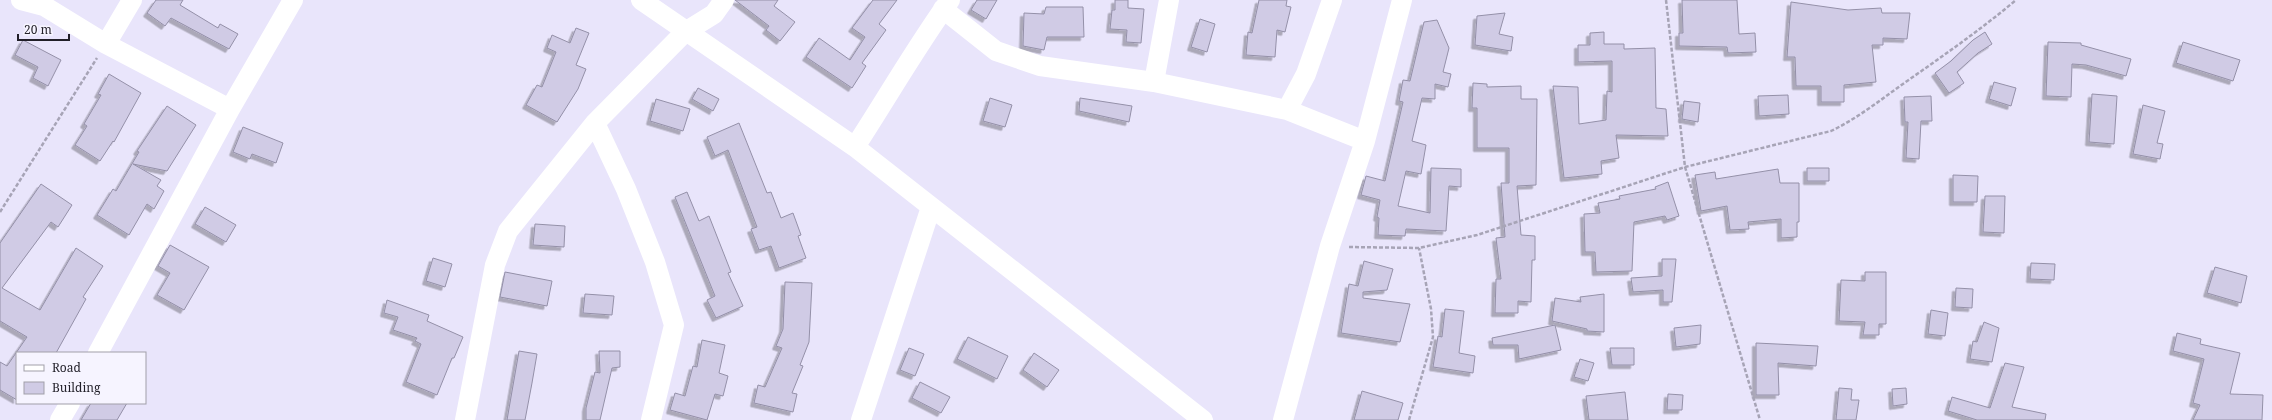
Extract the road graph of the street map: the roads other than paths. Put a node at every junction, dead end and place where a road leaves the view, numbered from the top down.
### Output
1 (21, 0) edge
2 (132, 0) edge
3 (292, 0) edge
4 (641, 0) edge
5 (724, 0) edge
6 (1169, 0) edge
7 (1332, 0) edge
8 (1402, 0) edge
9 (946, 4) edge
10 (685, 32) junction
11 (106, 44) junction
12 (1154, 82) junction
13 (230, 110) junction
14 (1287, 110) junction
15 (595, 123) junction
16 (1365, 141) junction
17 (855, 147) junction
18 (931, 207) junction
19 (99, 352) edge
20 (69, 404) edge
21 (60, 420) edge
22 (465, 420) edge
23 (651, 420) edge
24 (861, 420) edge
25 (1203, 420) edge
26 (1283, 420) edge

1 - 11 street
2 - 11 street
3 - 13 street
4 - 10 street
5 - 10 street
6 - 12 street
7 - 14 street
8 - 16 street
9 - 12 street
9 - 17 street
10 - 15 street
10 - 17 street
11 - 13 street
12 - 14 street
13 - 19 street
14 - 16 street
15 - 22 street
15 - 23 street
16 - 26 street
17 - 18 street
18 - 24 street
18 - 25 street
20 - 21 street

